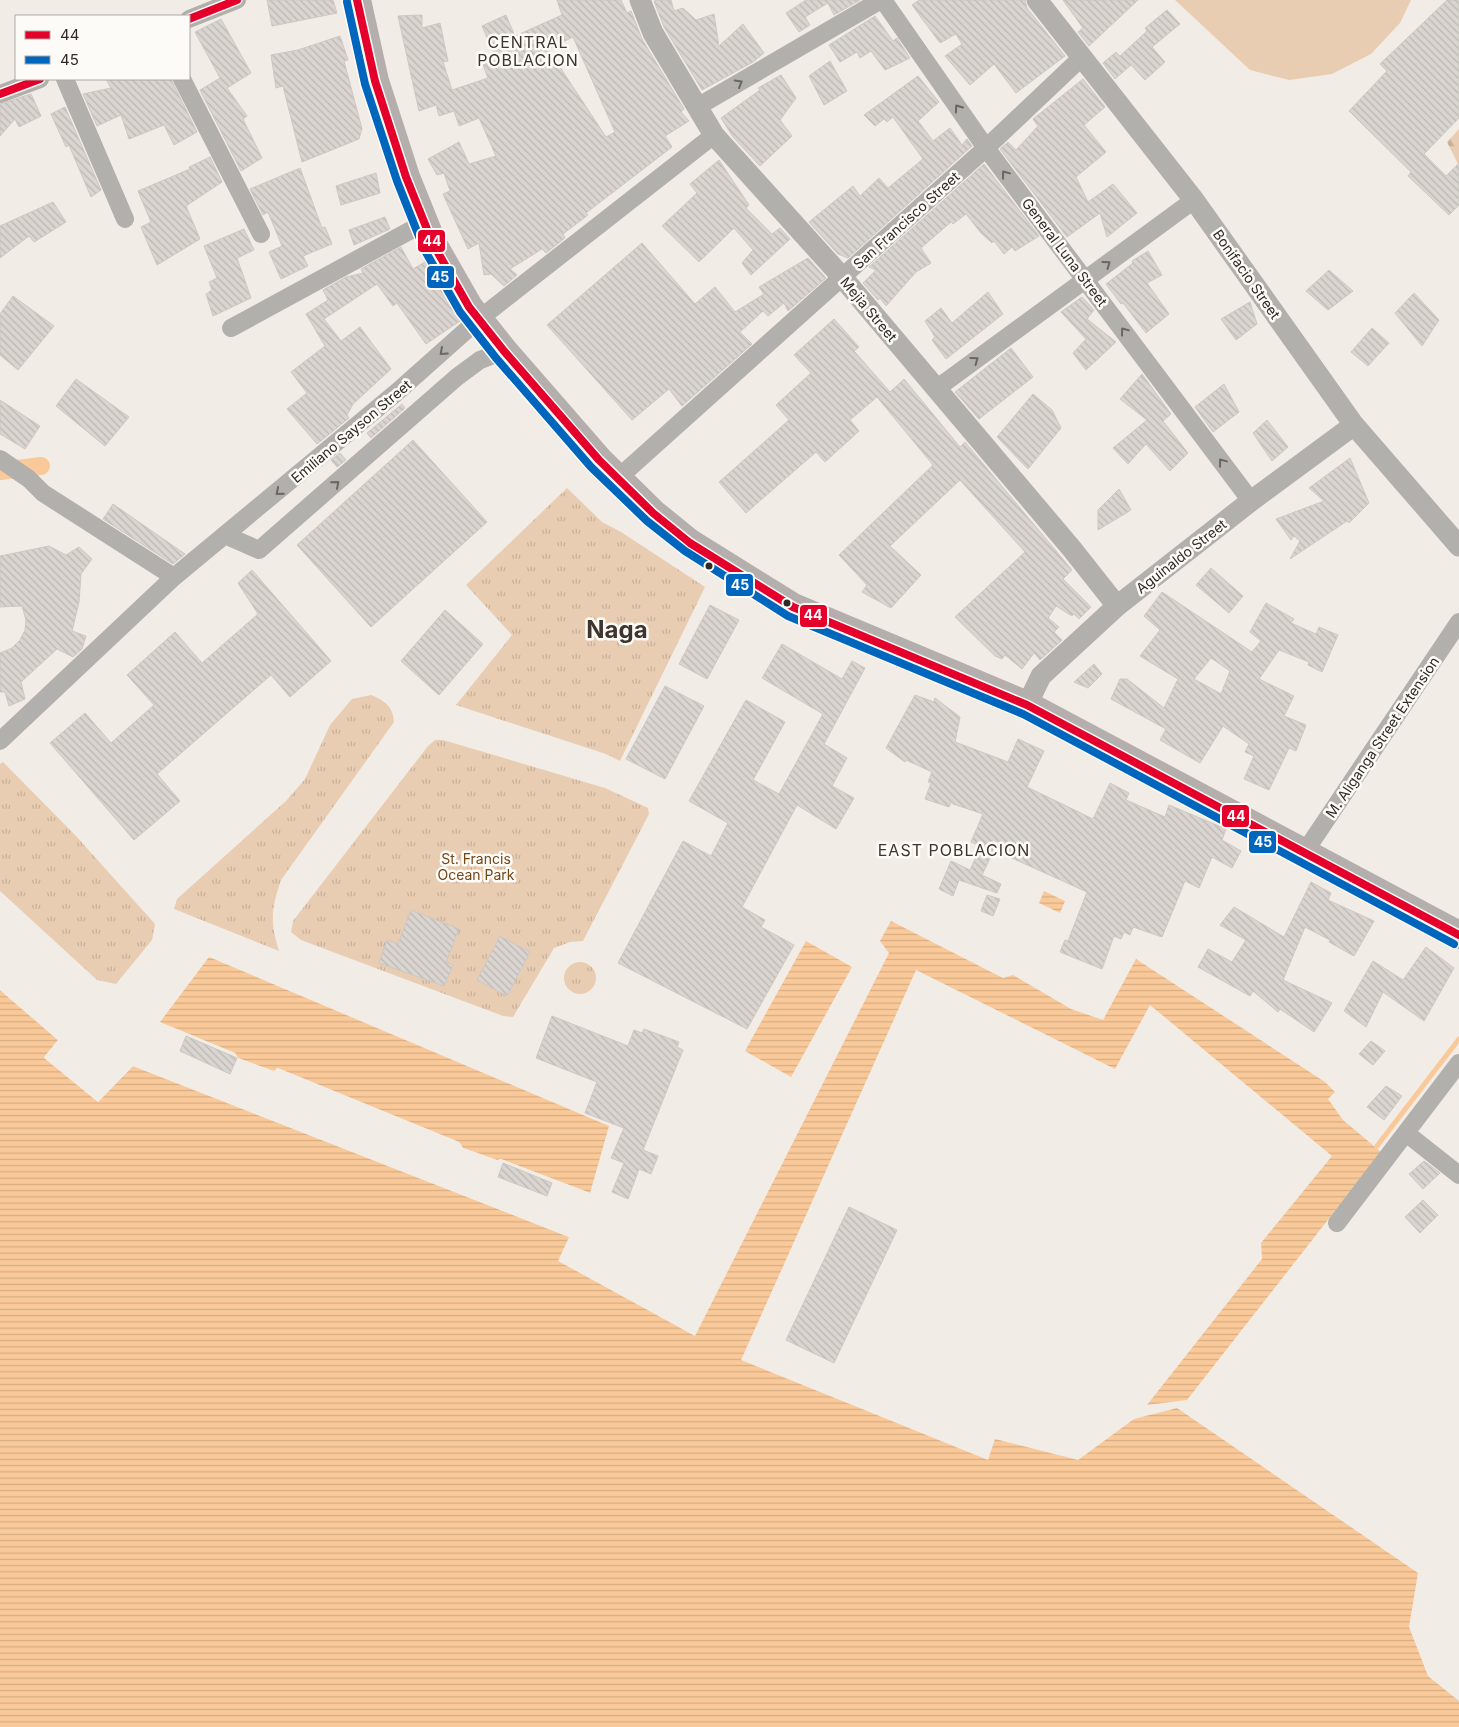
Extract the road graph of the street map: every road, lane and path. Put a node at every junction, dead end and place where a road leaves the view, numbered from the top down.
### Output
1 (237, 0) edge
2 (357, 0) edge
3 (640, 0) edge
4 (882, 0) edge
5 (1037, 0) edge
6 (190, 19) edge
7 (1081, 58) junction
8 (37, 80) edge
9 (65, 80) edge
10 (183, 80) edge
11 (0, 94) edge
12 (697, 107) junction
13 (714, 135) junction
14 (986, 148) junction
15 (1194, 200) junction
16 (125, 219) dead end
17 (424, 223) junction
18 (261, 234) dead end
19 (842, 277) junction
20 (1086, 279) junction
21 (479, 319) junction
22 (231, 328) dead end
23 (504, 351) junction
24 (936, 389) junction
25 (1354, 425) junction
26 (0, 458) edge
27 (617, 480) junction
28 (1251, 501) junction
29 (227, 536) junction
30 (1459, 546) edge
31 (174, 578) junction
32 (1117, 606) junction
33 (1459, 622) edge
34 (1027, 705) junction
35 (0, 741) edge
36 (1304, 853) junction
37 (1459, 935) edge
38 (1459, 1063) edge
39 (1406, 1133) junction
40 (1459, 1175) edge
41 (1337, 1223) dead end

1 - 6 street
2 - 17 highway
3 - 12 street, Mejia Street
12 -> 4 street
14 -> 4 street, General Luna Street
5 - 7 street, Bonifacio Street
7 - 14 street, San Francisco Street
7 - 15 street, Bonifacio Street
8 - 11 street
9 - 16 street
10 - 18 street
12 - 13 street, Mejia Street
13 - 19 street, Mejia Street
13 - 21 street, Emiliano Sayson Street
14 - 19 street, San Francisco Street
20 -> 14 street, General Luna Street
20 -> 15 street
15 - 25 street, Bonifacio Street
17 - 21 highway
17 - 22 street
19 - 24 street, Mejia Street
19 - 27 street, San Francisco Street
24 -> 20 street
28 -> 20 street, General Luna Street
21 - 23 highway
21 -> 29 street, Emiliano Sayson Street
23 - 27 highway
29 -> 23 street, Emiliano Sayson Street
24 - 32 street, Mejia Street
25 - 28 street, Aguinaldo Street
25 - 30 street, Bonifacio Street
26 - 31 street
27 - 34 highway
28 - 32 street, Aguinaldo Street
29 - 31 street, Emiliano Sayson Street
31 - 35 street, Emiliano Sayson Street
32 - 34 street, Aguinaldo Street
33 - 36 street, M. Aliganga Street Extension
34 - 36 highway
36 - 37 highway
38 - 39 street
39 - 40 street
39 - 41 street

